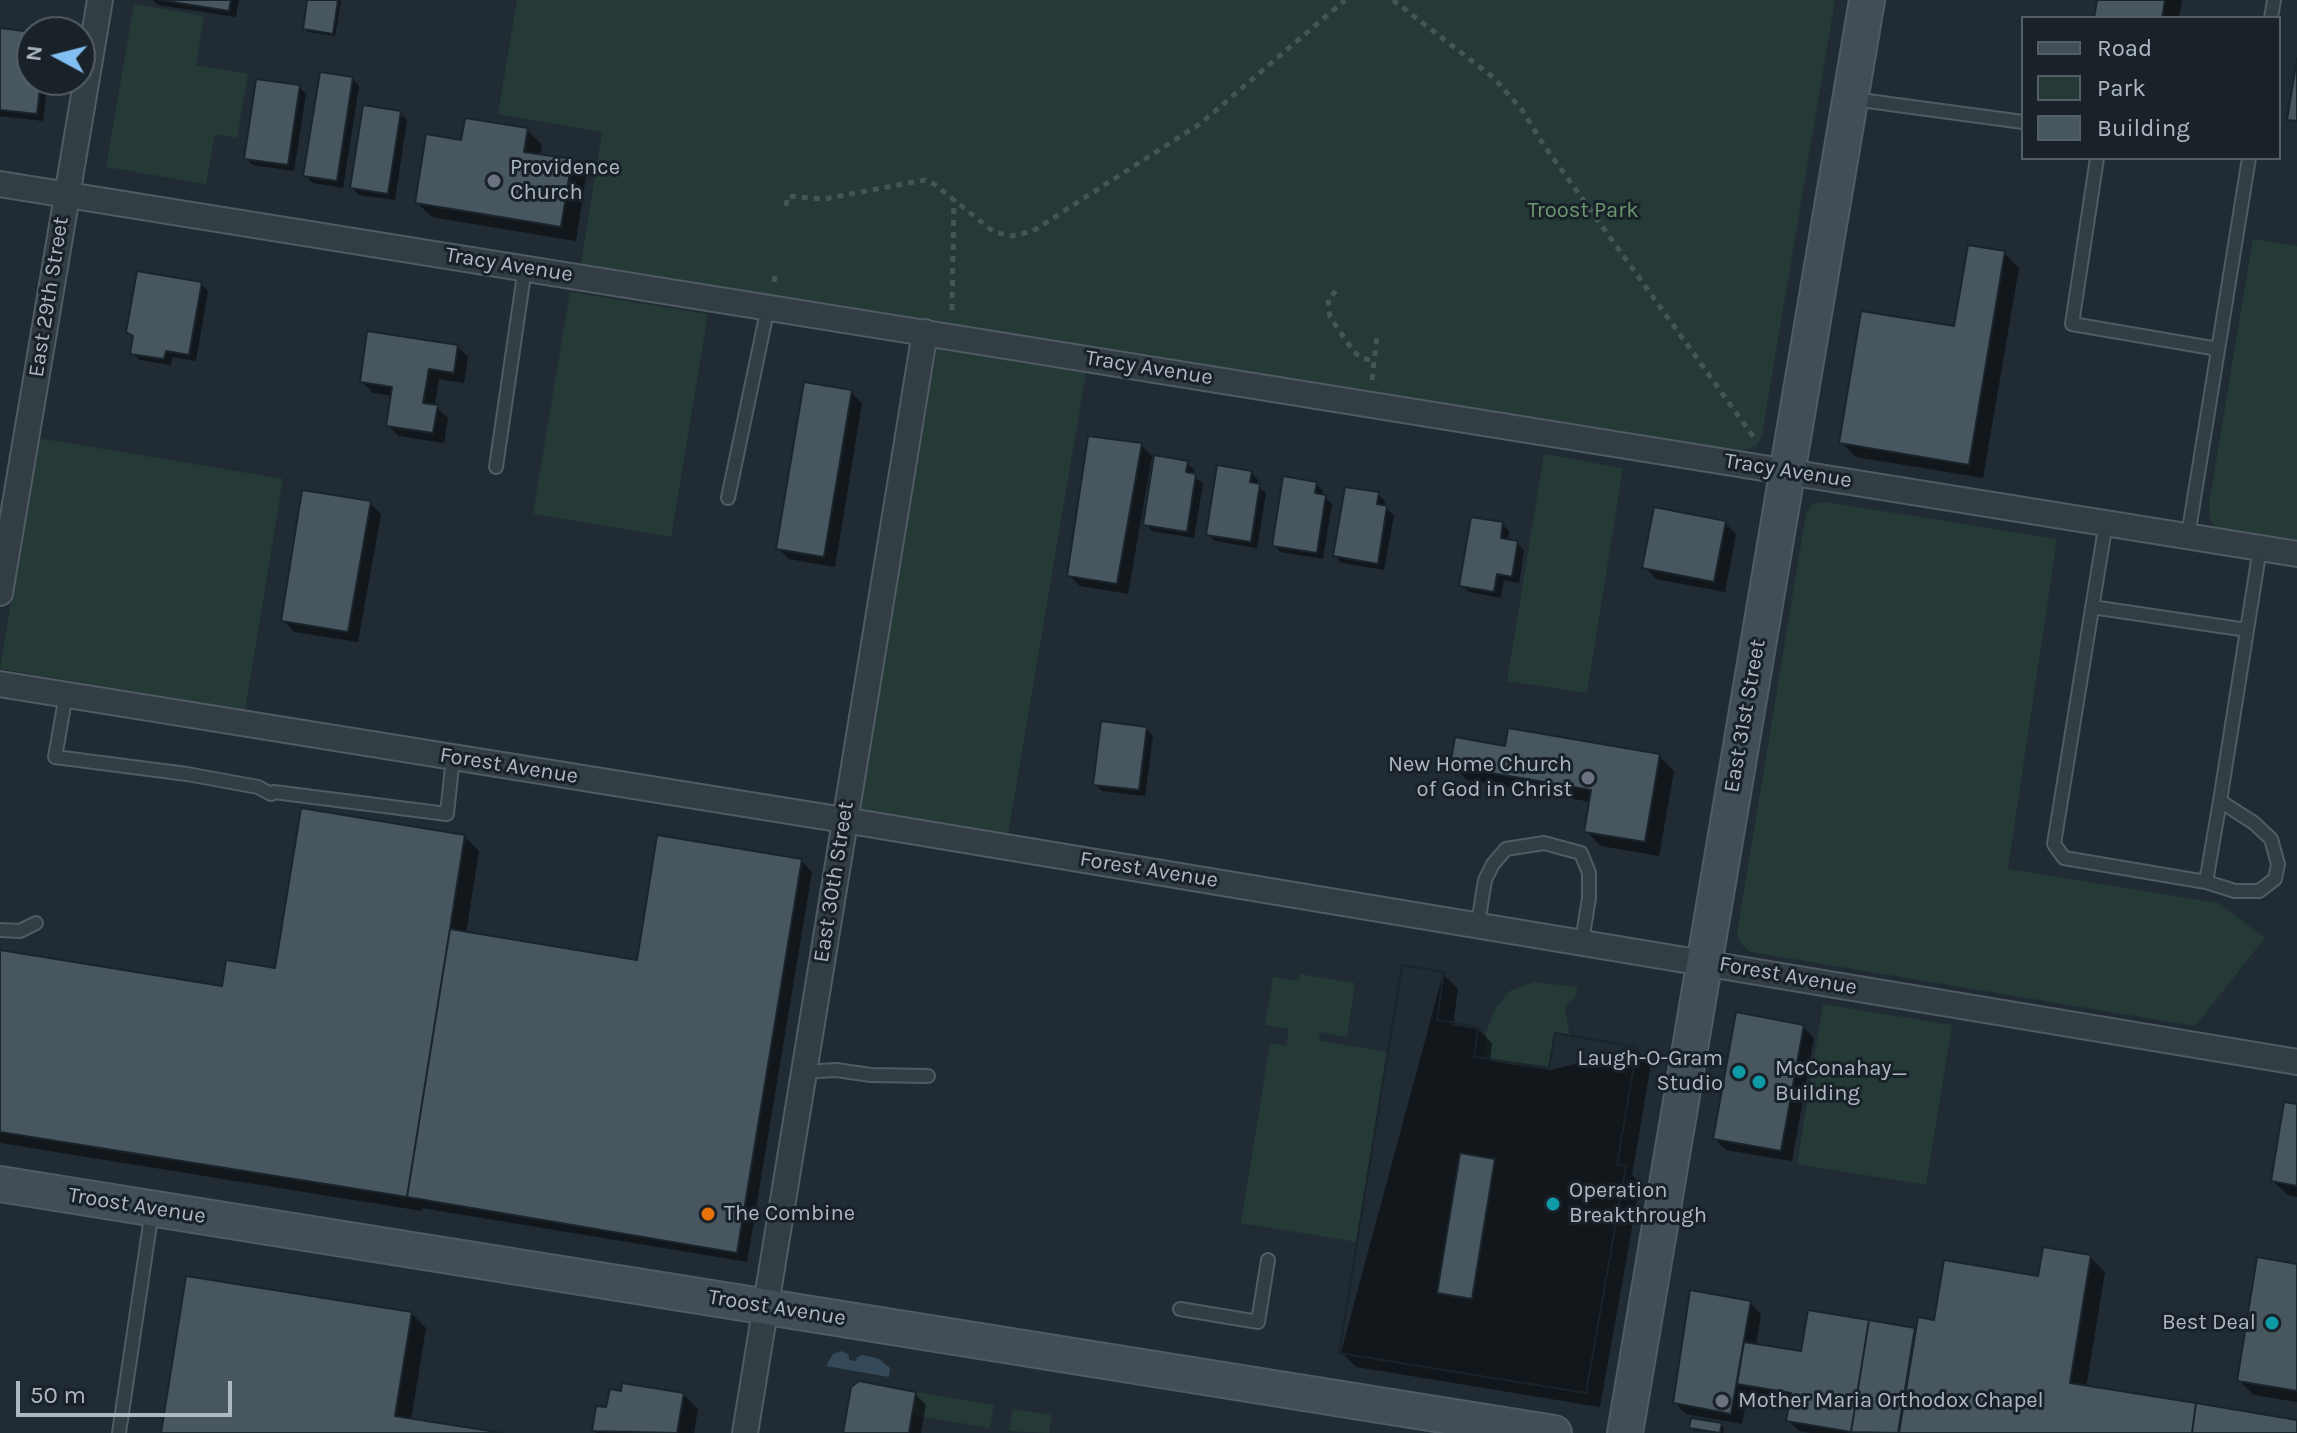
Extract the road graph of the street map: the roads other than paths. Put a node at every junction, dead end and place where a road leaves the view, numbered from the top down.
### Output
1 (100, 0) edge
2 (1867, 0) edge
3 (1850, 98) junction
4 (2021, 122) edge
5 (2097, 160) edge
6 (2249, 160) edge
7 (0, 184) edge
8 (66, 195) junction
9 (525, 268) junction
10 (768, 307) junction
11 (925, 332) junction
12 (2218, 349) junction
13 (496, 467) dead end
14 (1787, 471) junction
15 (728, 498) dead end
16 (2106, 522) junction
17 (2188, 536) junction
18 (2260, 548) junction
19 (2297, 554) edge
20 (0, 593) edge
21 (2092, 607) junction
22 (2247, 630) junction
23 (0, 684) edge
24 (66, 695) junction
25 (453, 757) junction
26 (2220, 801) junction
27 (844, 820) junction
28 (2206, 882) junction
29 (36, 923) dead end
30 (1478, 924) junction
31 (0, 930) edge
32 (1582, 941) junction
33 (1704, 961) junction
34 (2297, 1062) edge
35 (804, 1072) junction
36 (928, 1076) dead end
37 (0, 1184) edge
38 (153, 1208) junction
39 (1268, 1260) dead end
40 (767, 1306) junction
41 (1180, 1309) dead end
42 (119, 1433) edge
43 (745, 1433) edge
44 (1554, 1433) edge
45 (1625, 1433) edge

1 - 8 street, East 29th Street
2 - 3 main road, East 31st Street
3 - 4 lane
3 - 14 main road, East 31st Street
5 - 12 lane
6 - 12 lane
7 - 8 street, Tracy Avenue
8 - 9 street, Tracy Avenue
8 - 20 street, East 29th Street
9 - 10 street, Tracy Avenue
9 - 13 lane
10 - 11 street, Tracy Avenue
10 - 15 lane
11 - 14 street, Tracy Avenue
11 - 27 street, East 30th Street
12 - 17 lane
14 - 16 street, Tracy Avenue
14 - 33 main road, East 31st Street
16 - 17 street, Tracy Avenue
16 - 21 lane
17 - 18 street, Tracy Avenue
18 - 19 street, Tracy Avenue
18 - 22 lane
21 - 22 lane
21 - 28 lane
22 - 26 lane
23 - 24 street, Forest Avenue
24 - 25 street, Forest Avenue
24 - 25 lane
25 - 27 street, Forest Avenue
26 - 28 lane
26 - 28 lane
27 - 30 street, Forest Avenue
27 - 35 street, East 30th Street
29 - 31 lane
30 - 32 street, Forest Avenue
30 - 32 lane
32 - 33 street, Forest Avenue
33 - 34 street, Forest Avenue
33 - 45 main road, East 31st Street
35 - 36 lane
35 - 40 street, East 30th Street
37 - 38 main road, Troost Avenue
38 - 40 main road, Troost Avenue
38 - 42 lane
39 - 41 lane
40 - 43 street, East 30th Street
40 - 44 main road, Troost Avenue

